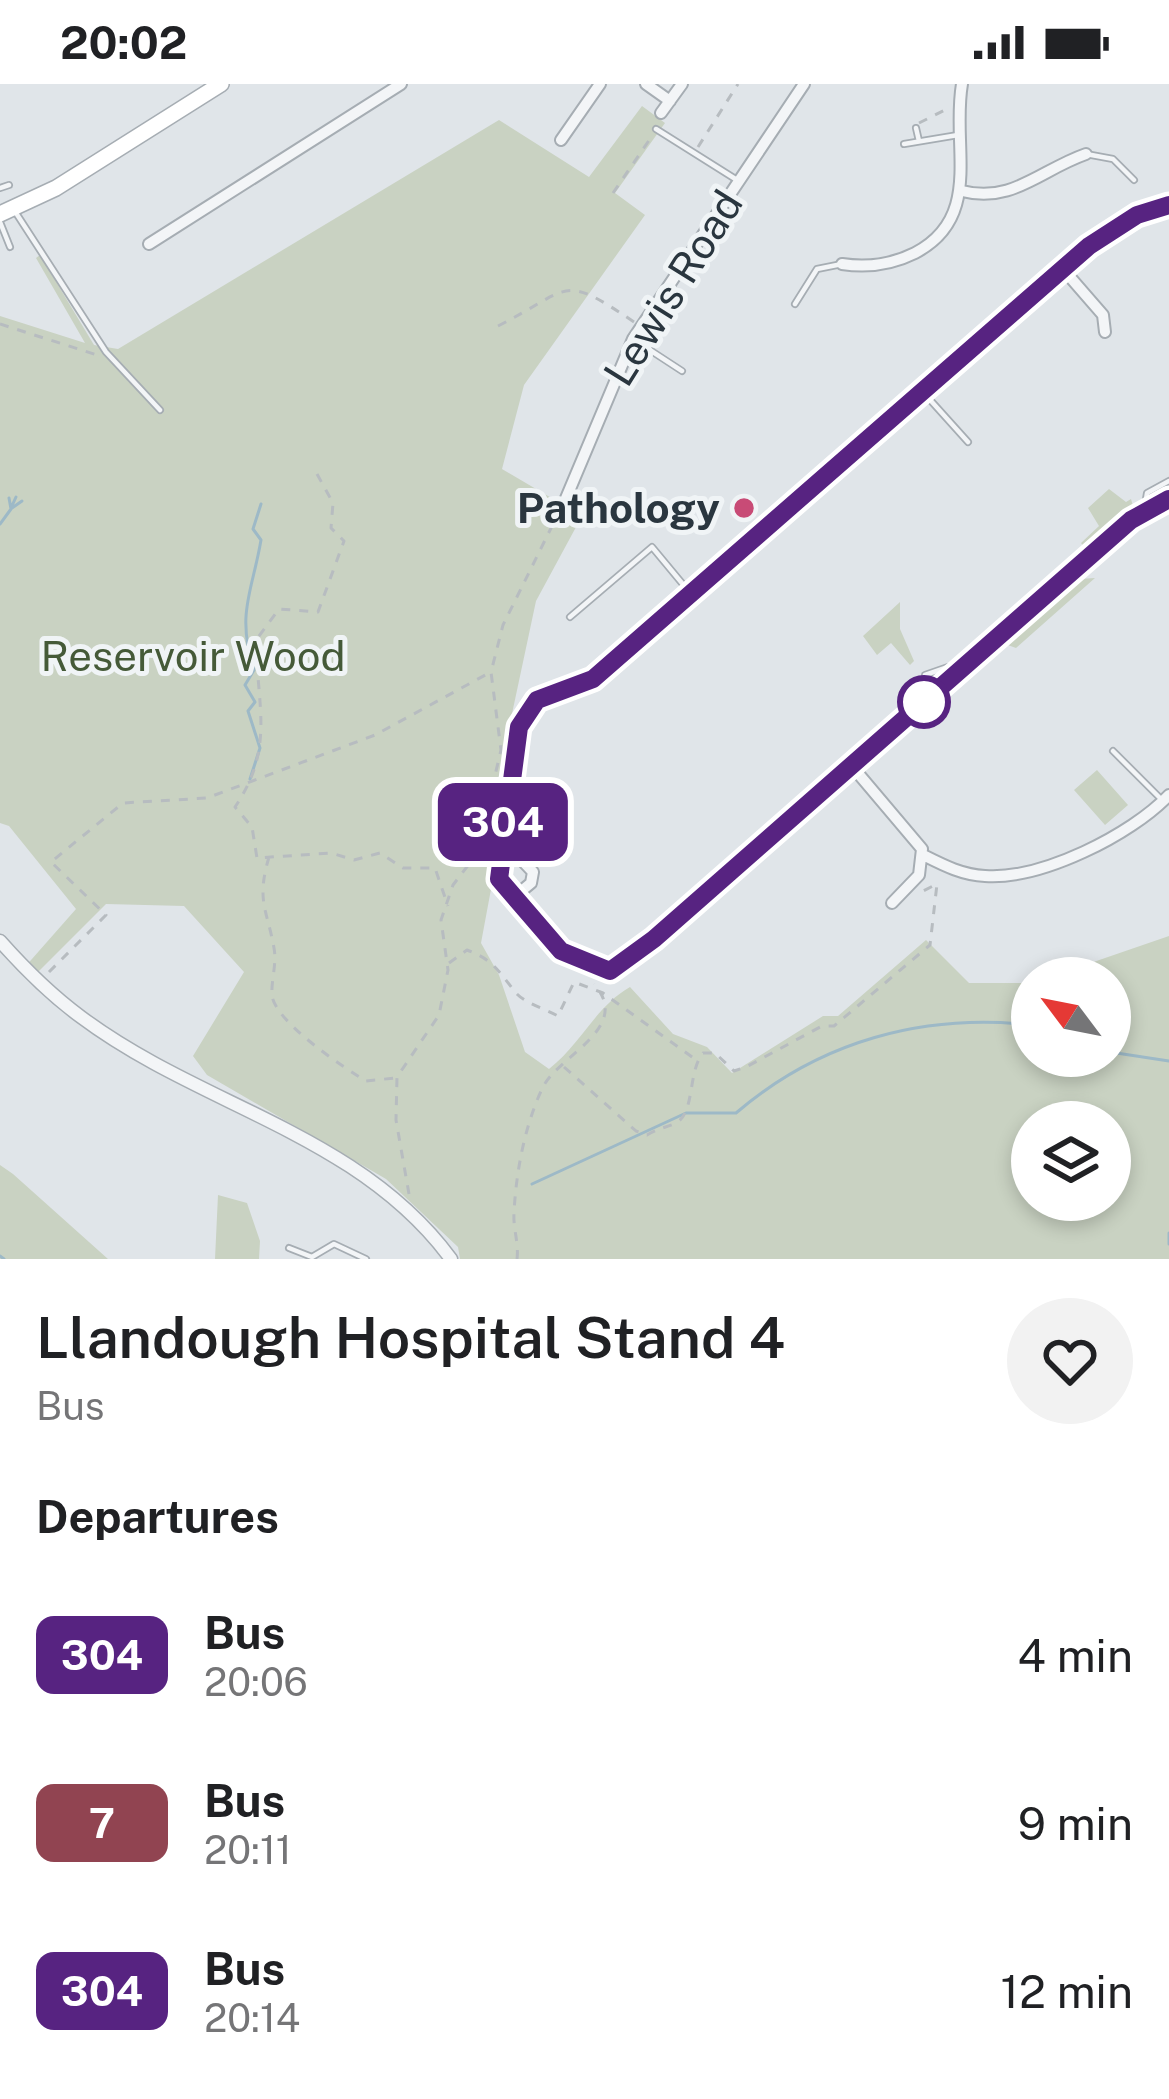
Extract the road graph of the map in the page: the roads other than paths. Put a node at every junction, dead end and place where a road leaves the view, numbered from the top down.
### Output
1 (221, 84) edge
2 (401, 84) edge
3 (600, 84) edge
4 (646, 84) edge
5 (682, 84) edge
6 (805, 84) edge
7 (962, 84) edge
8 (670, 101) junction
9 (661, 113) dead end
10 (916, 128) dead end
11 (656, 129) road end
12 (958, 135) junction
13 (561, 140) dead end
14 (919, 141) junction
15 (904, 144) dead end
16 (1087, 154) joint
17 (1134, 180) dead end
18 (739, 181) junction
19 (8, 185) dead end
20 (0, 188) edge
21 (962, 191) junction
22 (1169, 205) edge
23 (4, 215) edge
24 (148, 244) dead end
25 (10, 247) dead end
26 (842, 264) joint
27 (1063, 269) junction
28 (795, 304) dead end
29 (1105, 332) dead end
30 (633, 339) junction
31 (682, 370) dead end
32 (923, 392) junction
33 (160, 410) dead end
34 (968, 442) dead end
35 (1169, 482) edge
36 (1169, 499) edge
37 (564, 503) road end
38 (1144, 512) junction
39 (692, 594) junction
40 (570, 617) dead end
41 (957, 672) junction
42 (929, 697) junction
43 (1114, 751) dead end
44 (851, 765) junction
45 (1166, 798) edge
46 (923, 855) junction
47 (500, 857) junction
48 (514, 897) junction
49 (892, 903) dead end
50 (0, 941) edge
51 (289, 1248) dead end
52 (445, 1256) edge
53 (312, 1258) edge
54 (363, 1258) edge

1 - 23 main road
2 - 24 street
3 - 13 street
4 - 8 street
5 - 8 street
6 - 18 street, Lewis Road
7 - 12 street
8 - 9 street
10 - 14 lane
11 - 18 lane
12 - 14 lane
12 - 21 street
14 - 15 lane
16 - 17 lane
16 - 21 street
18 - 30 street, Lewis Road
19 - 20 lane
21 - 26 street
22 - 27 street
23 - 25 lane
23 - 33 lane
26 - 28 lane
27 - 29 street
27 - 32 street
30 - 31 lane
30 - 37 street, Lewis Road
32 - 34 lane
32 - 39 street
35 - 38 lane
36 - 38 street
38 - 41 street
39 - 40 lane
39 - 47 street
41 - 42 street
41 - 42 lane
42 - 44 street
43 - 45 lane
44 - 46 street
44 - 48 street
45 - 46 street
46 - 49 street
47 - 48 street
47 - 48 street
50 - 52 street
51 - 53 lane
53 - 54 lane

